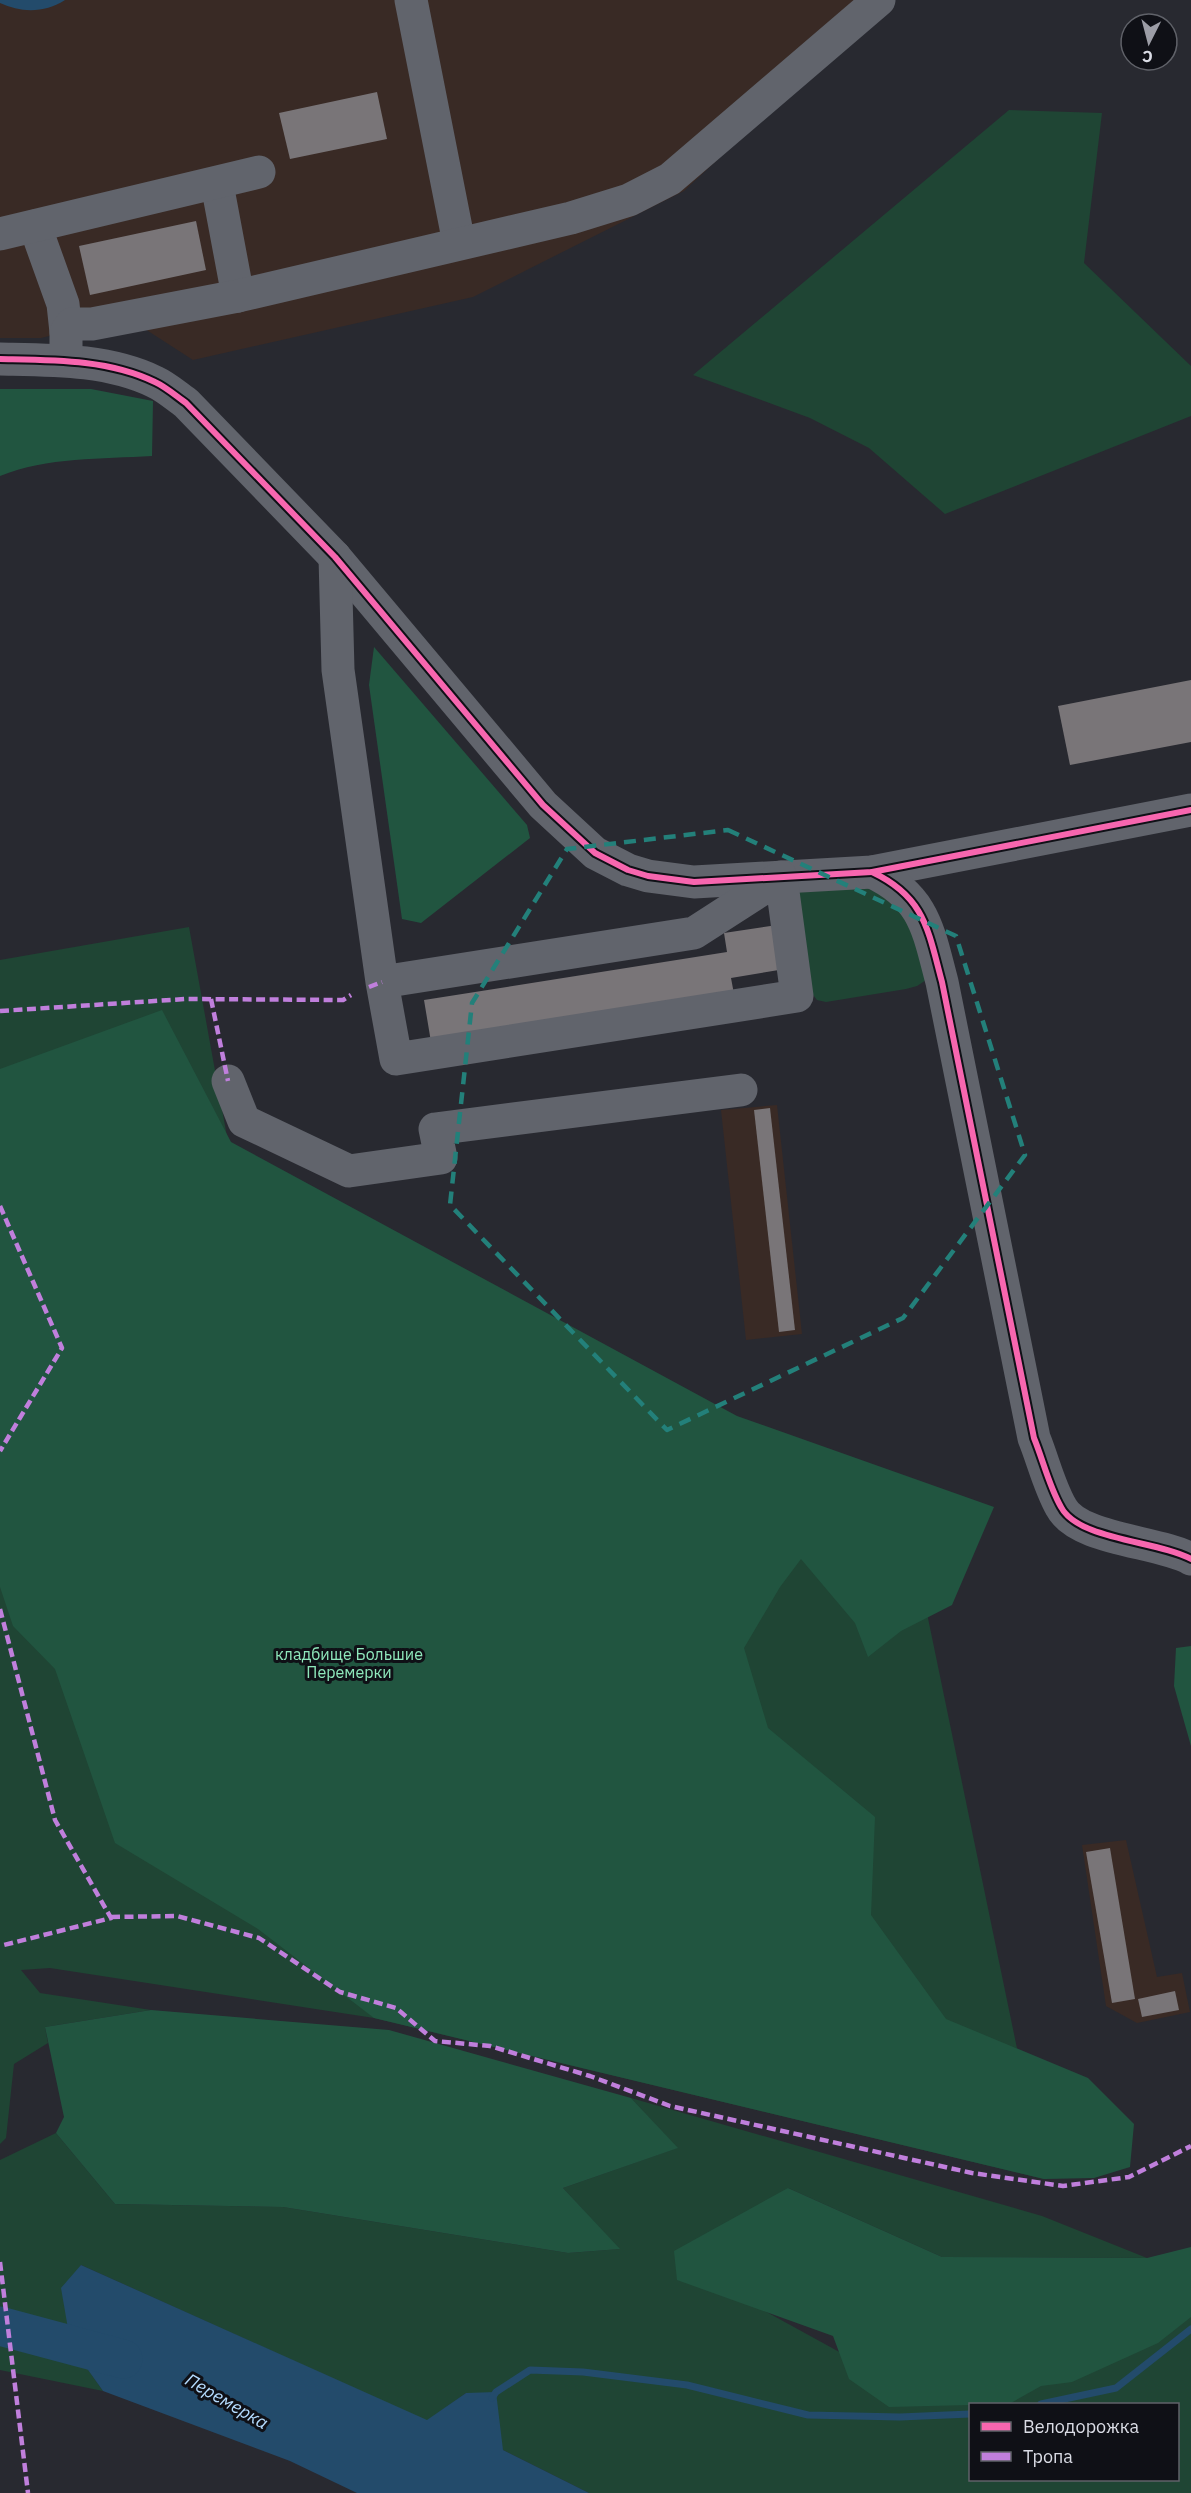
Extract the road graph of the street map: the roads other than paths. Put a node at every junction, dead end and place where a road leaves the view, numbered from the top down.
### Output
1 (411, 0) edge
2 (879, 0) edge
3 (260, 172) dead end
4 (218, 184) junction
5 (35, 226) junction
6 (0, 234) edge
7 (459, 243) junction
8 (238, 296) junction
9 (66, 346) junction
10 (0, 359) edge
11 (335, 557) junction
12 (1191, 810) edge
13 (872, 872) junction
14 (781, 877) junction
15 (382, 982) junction
16 (228, 1081) dead end
17 (741, 1090) dead end
18 (1191, 1559) edge

1 - 7 street
2 - 7 street
3 - 4 street
4 - 5 street
4 - 8 street
5 - 6 street
5 - 9 street
7 - 8 street
8 - 9 street
9 - 10 street
9 - 11 street
11 - 14 street
11 - 15 street
12 - 13 street
13 - 14 street
13 - 18 street
14 - 15 street
14 - 15 street
16 - 17 street

